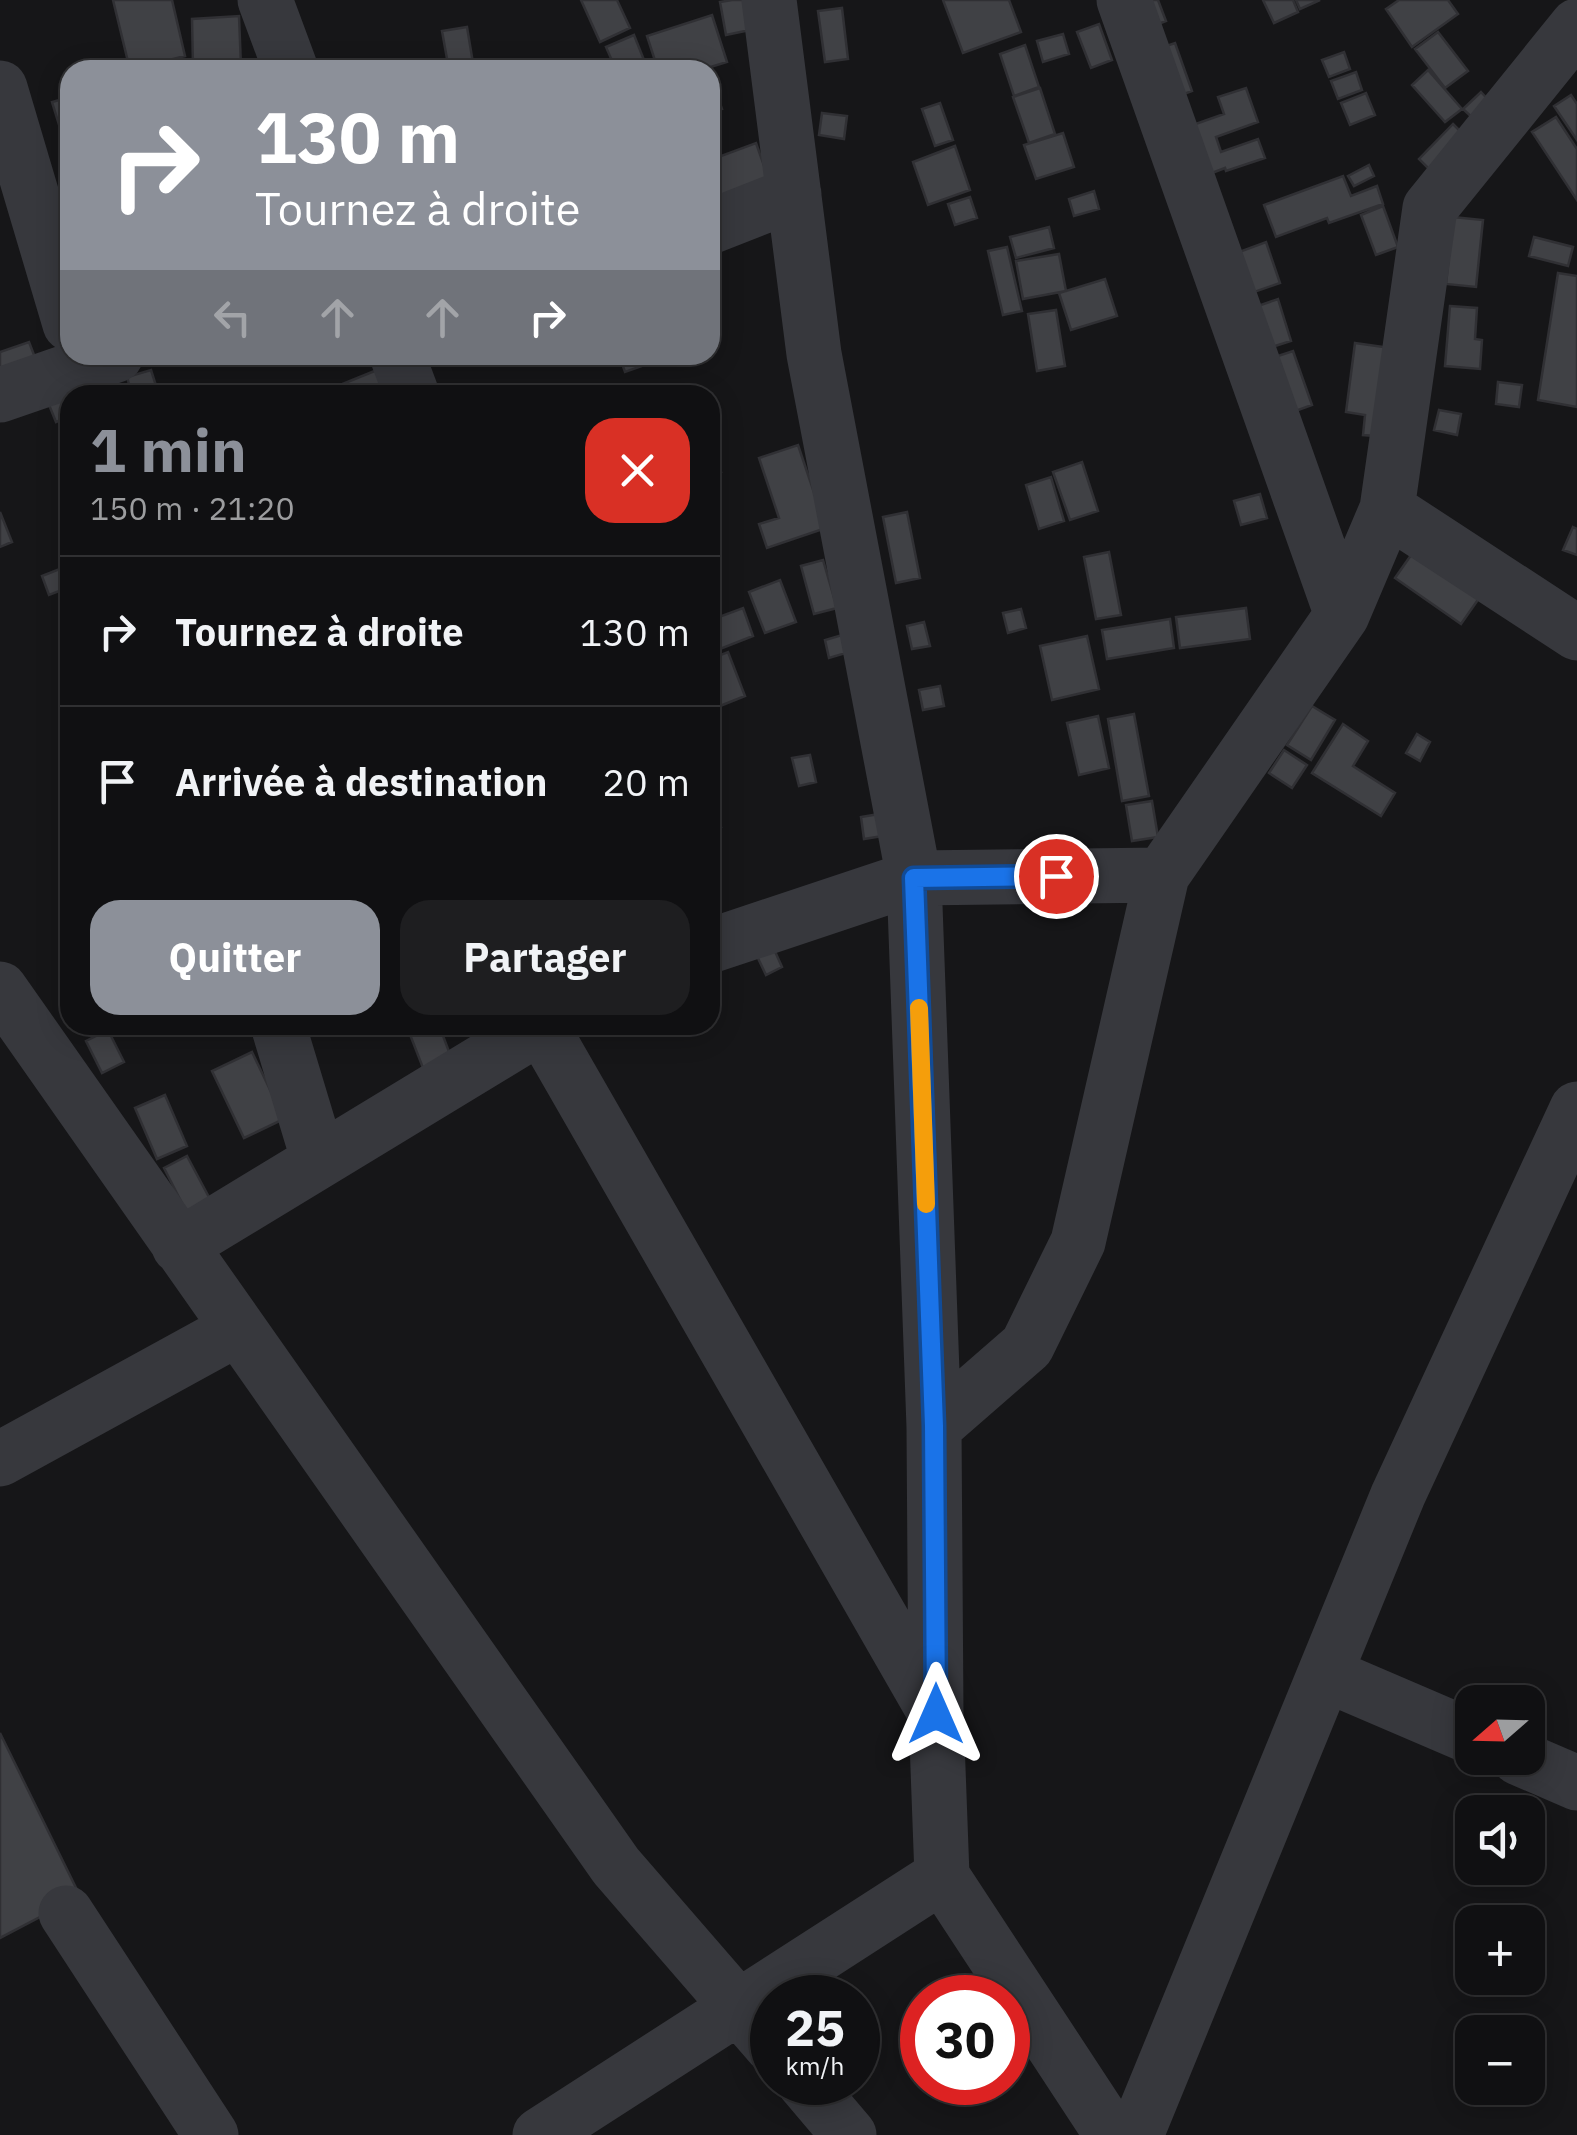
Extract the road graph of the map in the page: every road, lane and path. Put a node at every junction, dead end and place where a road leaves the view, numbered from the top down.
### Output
1 (265, 0) edge
2 (769, 0) edge
3 (1124, 0) edge
4 (1577, 26) edge
5 (287, 60) edge
6 (0, 88) edge
7 (794, 194) junction
8 (720, 222) edge
9 (60, 273) edge
10 (73, 365) edge
11 (0, 395) edge
12 (1387, 509) junction
13 (1342, 614) junction
14 (1577, 632) edge
15 (1162, 874) junction
16 (914, 878) junction
17 (720, 943) edge
18 (0, 990) edge
19 (281, 1035) edge
20 (527, 1035) edge
21 (547, 1035) edge
22 (1577, 1109) edge
23 (318, 1161) junction
24 (178, 1246) junction
25 (237, 1328) junction
26 (934, 1426) junction
27 (0, 1459) edge
28 (1325, 1674) junction
29 (936, 1714) junction
30 (1455, 1731) edge
31 (1545, 1769) edge
32 (1577, 1783) edge
33 (942, 1876) junction
34 (66, 1913) dead end
35 (819, 1975) edge
36 (750, 2020) edge
37 (750, 2029) edge
38 (824, 2105) edge
39 (211, 2135) edge
40 (540, 2135) edge
41 (850, 2135) edge
42 (1112, 2135) edge
43 (1136, 2135) edge

1 - 5 street
2 - 7 street
3 - 13 street
4 - 12 street
6 - 9 street
7 - 8 street
7 - 16 street
10 - 11 street
12 - 13 street
12 - 14 street
13 - 15 street
15 - 16 street
15 - 26 street
16 - 17 street
16 - 26 street
18 - 24 street
19 - 23 street
20 - 23 street
21 - 29 street
22 - 28 street
23 - 24 street
24 - 25 street
25 - 27 street
25 - 36 street
26 - 29 street
28 - 30 street
28 - 43 street
29 - 33 street
31 - 32 street
33 - 35 street
33 - 42 street
34 - 39 street
37 - 40 street
38 - 41 street

